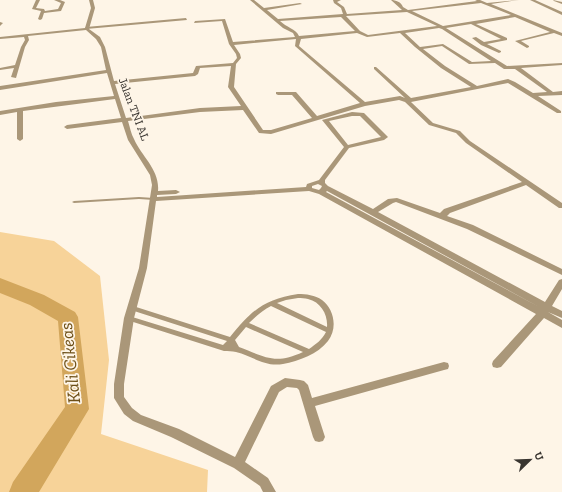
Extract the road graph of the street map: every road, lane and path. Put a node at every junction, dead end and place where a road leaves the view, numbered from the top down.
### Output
1 (38, 0) edge
2 (56, 0) edge
3 (91, 0) edge
4 (252, 0) edge
5 (339, 0) edge
6 (393, 0) edge
7 (477, 0) edge
8 (517, 0) edge
9 (532, 0) edge
10 (555, 0) edge
11 (484, 3) junction
12 (562, 3) edge
13 (300, 4) dead end
14 (262, 9) junction
15 (406, 11) junction
16 (44, 12) junction
17 (562, 14) edge
18 (344, 16) junction
19 (515, 16) junction
20 (40, 19) dead end
21 (186, 19) dead end
22 (276, 20) junction
23 (195, 22) dead end
24 (472, 23) junction
25 (440, 28) junction
26 (86, 29) junction
27 (358, 32) junction
28 (401, 32) junction
29 (555, 32) junction
30 (562, 35) edge
31 (25, 36) junction
32 (0, 38) edge
33 (298, 38) junction
34 (474, 38) dead end
35 (231, 44) junction
36 (483, 44) junction
37 (527, 47) dead end
38 (419, 48) junction
39 (499, 52) dead end
40 (495, 62) junction
41 (234, 64) junction
42 (562, 64) edge
43 (16, 66) junction
44 (0, 68) edge
45 (376, 68) dead end
46 (517, 68) junction
47 (108, 71) junction
48 (14, 77) dead end
49 (112, 83) junction
50 (0, 88) edge
51 (477, 88) junction
52 (278, 92) dead end
53 (551, 93) junction
54 (562, 93) edge
55 (532, 95) junction
56 (117, 97) junction
57 (410, 100) junction
58 (364, 104) junction
59 (245, 108) junction
60 (20, 110) junction
61 (559, 112) dead end
62 (0, 113) edge
63 (316, 118) junction
64 (124, 120) junction
65 (67, 128) dead end
66 (20, 139) dead end
67 (347, 147) junction
68 (527, 182) junction
69 (322, 185) junction
70 (154, 196) junction
71 (74, 202) dead end
72 (561, 204) edge
73 (374, 212) junction
74 (441, 217) junction
75 (562, 272) edge
76 (562, 282) edge
77 (271, 303) junction
78 (133, 308) junction
79 (545, 310) junction
80 (562, 315) edge
81 (129, 318) junction
82 (246, 324) junction
83 (562, 324) edge
84 (330, 331) junction
85 (232, 340) junction
86 (224, 348) junction
87 (236, 349) junction
88 (310, 352) junction
89 (497, 364) dead end
90 (444, 366) dead end
91 (309, 403) junction
92 (319, 437) dead end
93 (238, 464) junction
94 (270, 492) edge

1 - 16 street
2 - 16 street
3 - 26 street
4 - 14 street
5 - 18 street
6 - 15 street
7 - 11 street
8 - 11 street
9 - 17 street
10 - 12 street
11 - 15 street
11 - 19 street
13 - 14 street
14 - 22 street
15 - 18 street
15 - 25 street
16 - 20 street
18 - 22 street
18 - 27 street
19 - 24 street
19 - 29 street
21 - 26 lane
22 - 33 street
23 - 35 street
24 - 25 street
24 - 36 street
25 - 28 street
25 - 40 street
26 - 31 street
26 - 47 street, Jalan TNI AL
27 - 28 street
27 - 33 street
28 - 38 street
29 - 30 street
29 - 37 street
31 - 32 street
31 - 43 street
33 - 35 street
33 - 58 street
34 - 36 street
35 - 41 street
36 - 39 street
38 - 40 street
38 - 51 street
40 - 46 street
41 - 49 street
41 - 59 street
42 - 46 street
43 - 44 street
43 - 48 street
45 - 57 street
46 - 53 street
47 - 49 street, Jalan TNI AL
47 - 50 street
49 - 56 street, Jalan TNI AL
51 - 55 street
51 - 57 street
52 - 63 street
53 - 54 street
53 - 55 street
55 - 61 street
56 - 60 street
56 - 64 street, Jalan TNI AL
57 - 58 street
57 - 68 street
58 - 63 street
59 - 63 street
59 - 64 street
60 - 62 street
60 - 66 street
64 - 65 street
64 - 70 street, Jalan TNI AL
67 - 67 street
67 - 69 street
68 - 72 street
68 - 74 street
69 - 70 street
69 - 73 street
69 - 79 street
70 - 71 lane
70 - 78 street, Jalan TNI AL
73 - 74 street
73 - 79 street
74 - 75 street
76 - 79 street
77 - 82 lane
77 - 84 lane
77 - 84 lane
78 - 81 street, Jalan TNI AL
78 - 85 lane
79 - 80 street
79 - 83 street
79 - 89 street
81 - 86 lane
81 - 93 street, Jalan TNI AL
82 - 85 lane
82 - 88 lane
84 - 88 lane
85 - 86 lane
85 - 87 lane
86 - 87 lane
87 - 88 lane
90 - 91 street
91 - 92 street
91 - 93 street
93 - 94 street, Jalan TNI AL

